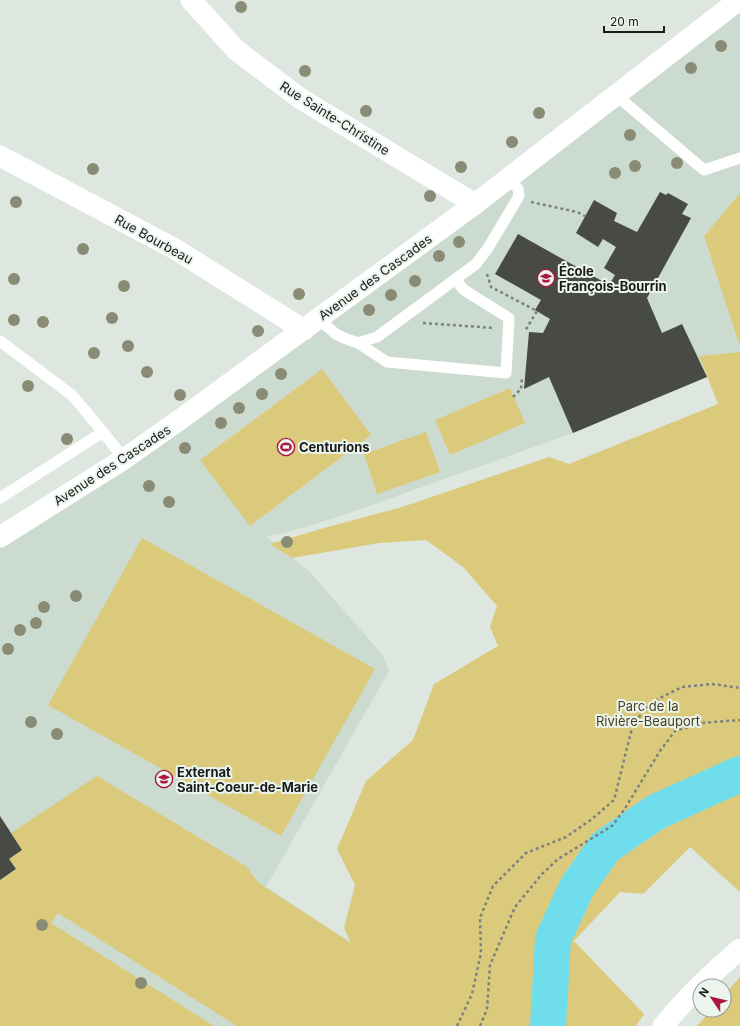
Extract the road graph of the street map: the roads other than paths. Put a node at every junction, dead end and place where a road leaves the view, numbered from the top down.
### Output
1 (191, 0) edge
2 (739, 0) edge
3 (616, 95) junction
4 (0, 156) edge
5 (740, 158) edge
6 (509, 177) junction
7 (475, 204) junction
8 (455, 279) junction
9 (311, 324) junction
10 (0, 341) edge
11 (358, 343) junction
12 (103, 432) junction
13 (124, 459) junction
14 (0, 498) edge
15 (0, 537) edge
16 (740, 949) edge
17 (663, 1026) edge

1 - 7 street, Rue Sainte-Christine
2 - 3 street, Avenue des Cascades
3 - 5 lane
3 - 6 street, Avenue des Cascades
4 - 9 street, Rue Bourbeau
6 - 7 street, Avenue des Cascades
6 - 8 lane
7 - 9 street, Avenue des Cascades
8 - 11 lane
8 - 11 lane
9 - 11 lane
9 - 13 street, Avenue des Cascades
10 - 12 lane
12 - 13 lane
12 - 14 lane
13 - 15 street, Avenue des Cascades
16 - 17 street

